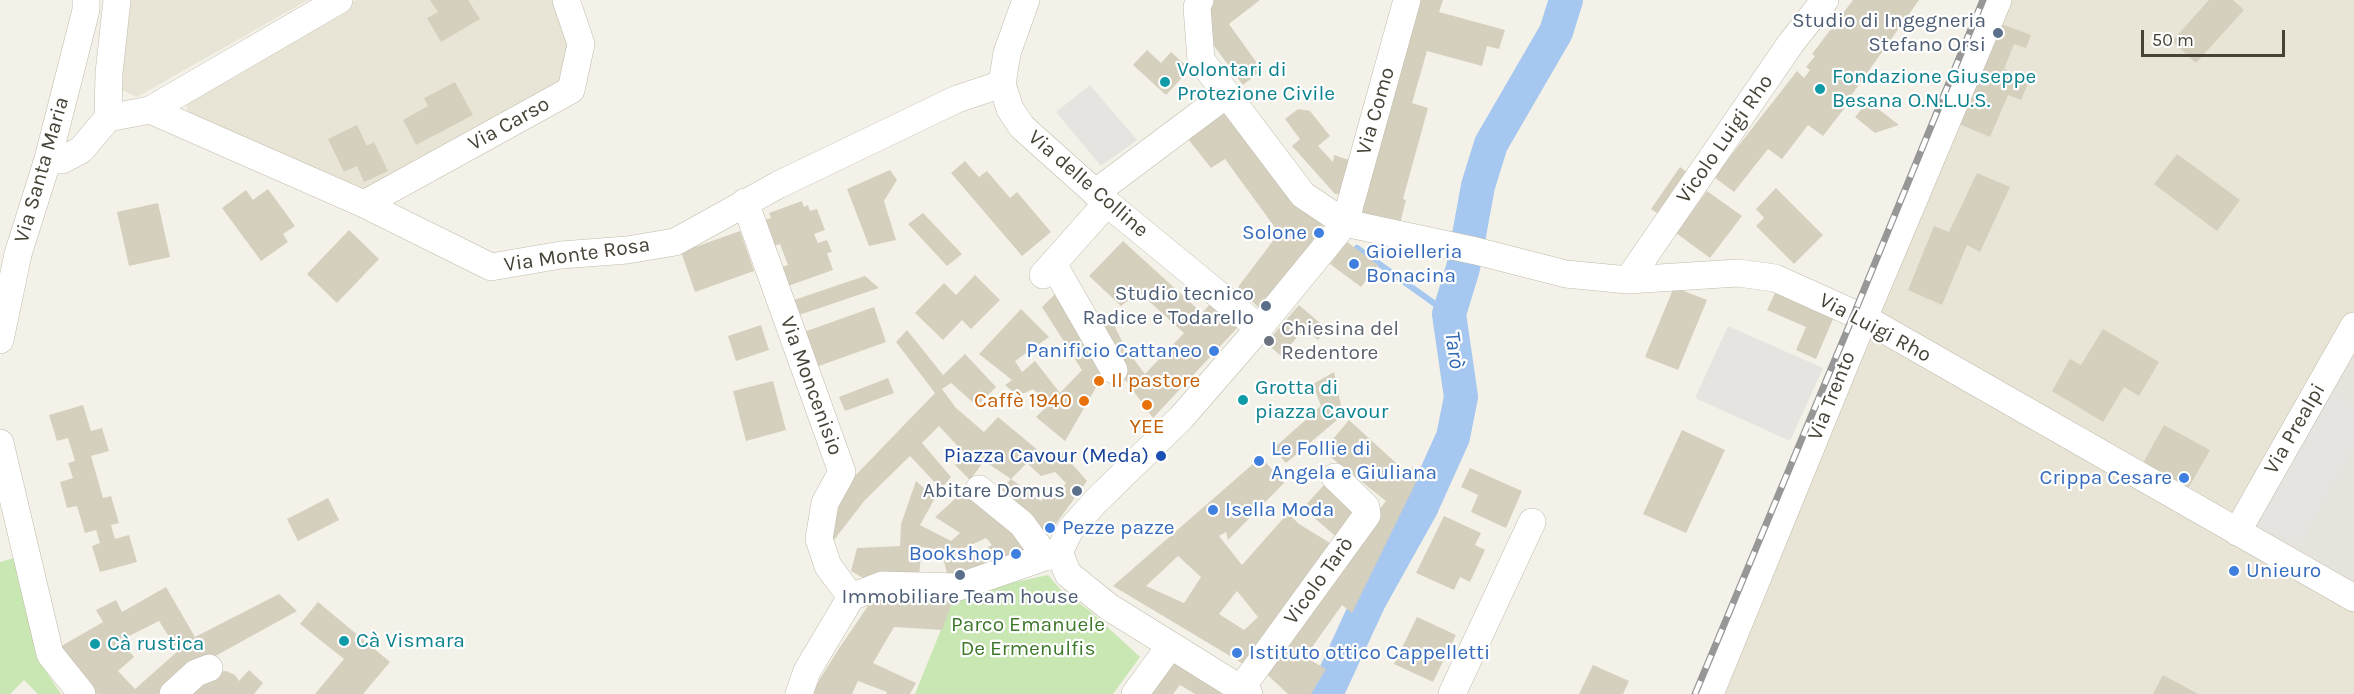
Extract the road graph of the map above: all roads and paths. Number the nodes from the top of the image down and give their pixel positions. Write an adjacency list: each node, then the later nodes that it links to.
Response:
1 (86, 0): 14 (street, Via Santa Maria)
2 (117, 0): 13 (street)
3 (339, 0): 12 (street)
4 (566, 0): 17 (street, Via Carso)
5 (1026, 0): 10 (street, Via delle Colline)
6 (1200, 0): 11 (street)
7 (1407, 0): 18 (street, Via Como)
8 (1825, 0): 19 (street, Vicolo Luigi Rho)
9 (1998, 0): 22 (street, Via Trento)
10 (1002, 84): 15 (street, Via delle Colline); 16 (street, Via Monte Rosa)
11 (1227, 94): 15 (street); 18 (street)
12 (150, 110): 13 (street); 17 (street, Via Monte Rosa)
13 (108, 118): 14 (street)
14 (48, 159): 25 (street, Via Santa Maria)
15 (1101, 198): 24 (street, Via delle Colline); 26 (street)
16 (745, 202): 17 (street, Via Monte Rosa); 33 (street, Via Moncenisio)
17 (364, 204)
18 (1345, 223): 21 (street, Via Luigi Rho); 24 (street)
19 (1651, 248): 20 (street); 21 (street, Vicolo Luigi Rho)
20 (1698, 274): 21 (street, Via Luigi Rho); 22 (street, Via Luigi Rho)
21 (1628, 280)
22 (1864, 318): 31 (street, Via Luigi Rho); 43 (street, Via Trento)
23 (2354, 326): 31 (street, Via Prealpi)
24 (1259, 328): 32 (street)
25 (0, 340)
26 (1114, 370)
27 (0, 443): 38 (street)
28 (1335, 477): 37 (street, Vicolo Tarò)
29 (979, 489): 32 (street)
30 (1533, 522): 42 (street)
31 (2237, 532): 34 (street, Via Luigi Rho)
32 (1053, 555): 33 (street); 35 (street)
33 (852, 597): 40 (street)
34 (2354, 598)
35 (1170, 646): 37 (street); 41 (street)
36 (209, 668): 39 (street)
37 (1242, 692)
38 (82, 694)
39 (172, 694)
40 (799, 694)
41 (1135, 694)
42 (1452, 694)
43 (1710, 694)

